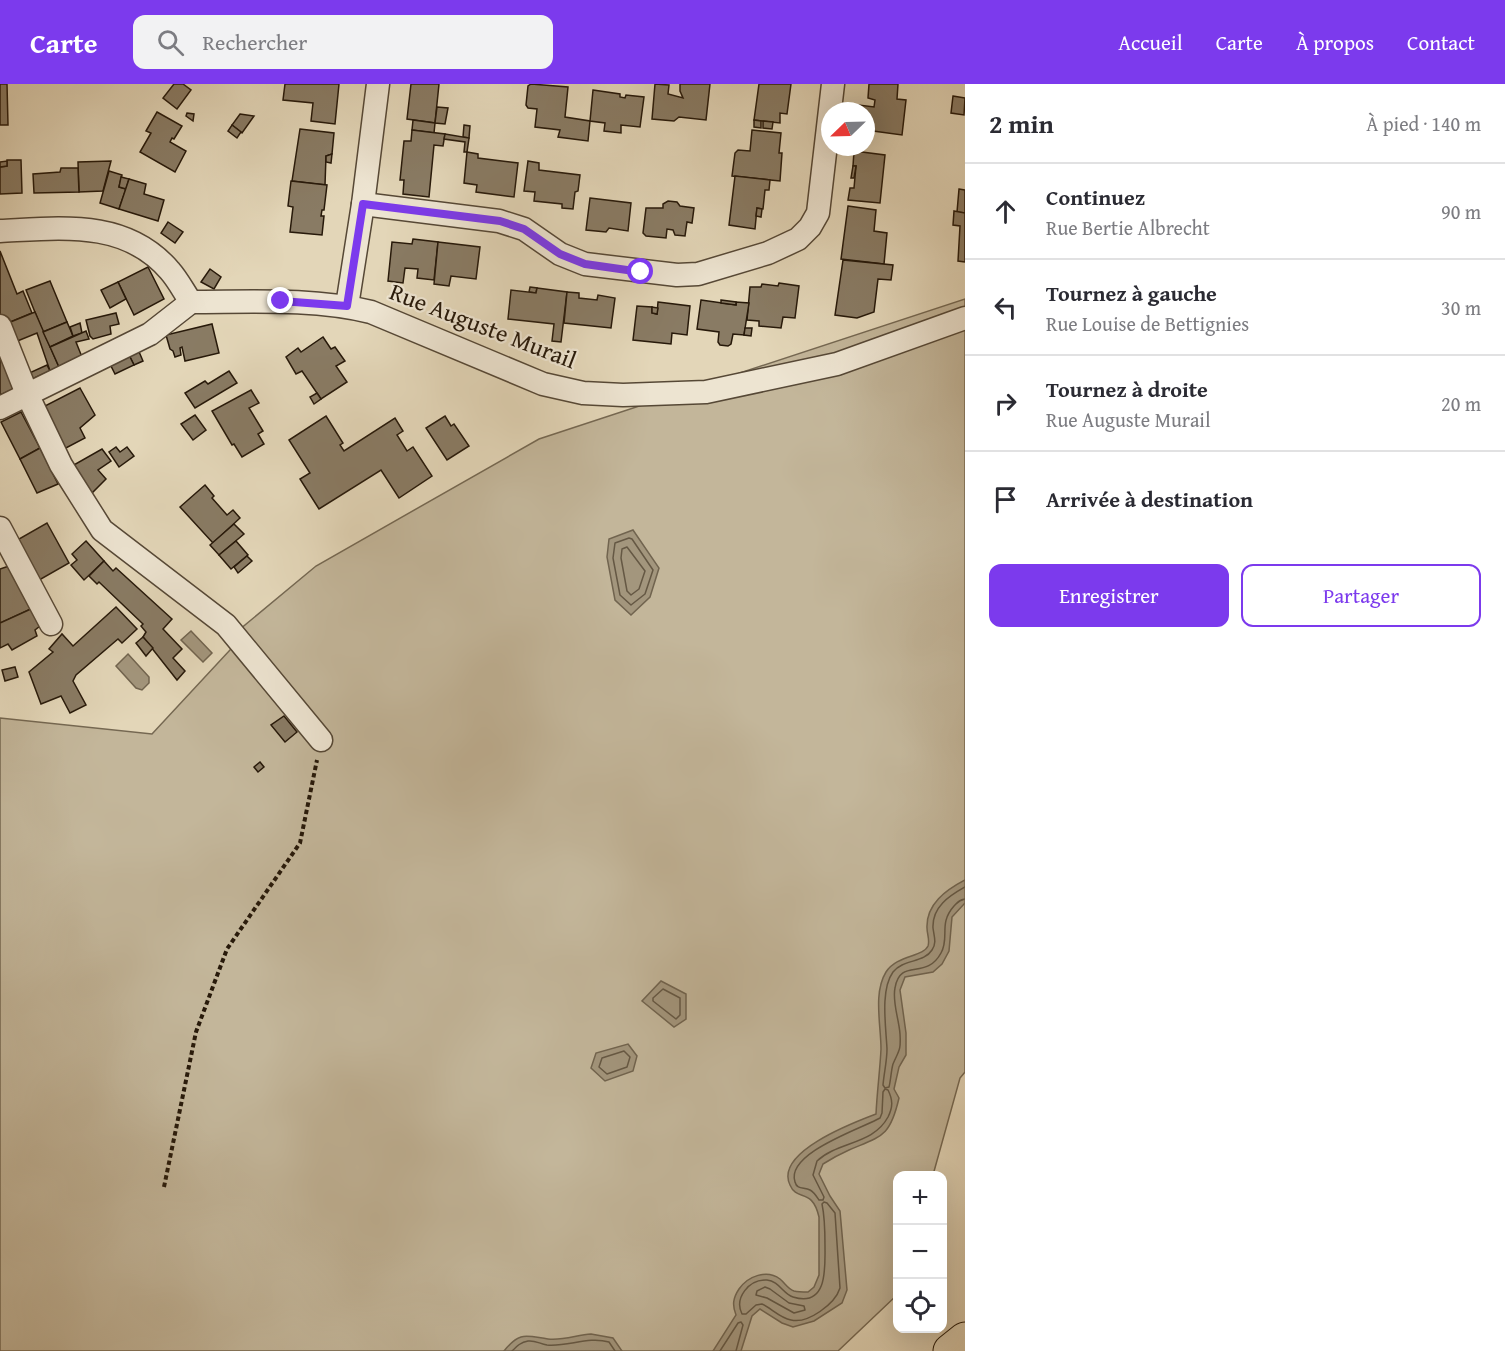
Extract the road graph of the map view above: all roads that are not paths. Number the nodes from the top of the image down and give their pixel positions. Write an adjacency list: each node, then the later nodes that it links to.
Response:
1 (378, 84): 3 (street)
2 (833, 84): 3 (street)
3 (363, 204): 6 (street)
4 (0, 231): 5 (street)
5 (191, 302): 6 (street, Rue Auguste Murail); 9 (street)
6 (347, 306): 7 (street, Rue Auguste Murail)
7 (965, 318)
8 (0, 326): 9 (street)
9 (27, 394): 10 (street); 13 (street)
10 (0, 408)
11 (0, 528): 12 (street)
12 (51, 624)
13 (321, 740)
14 (965, 1339): 15 (main road)
15 (950, 1351)

